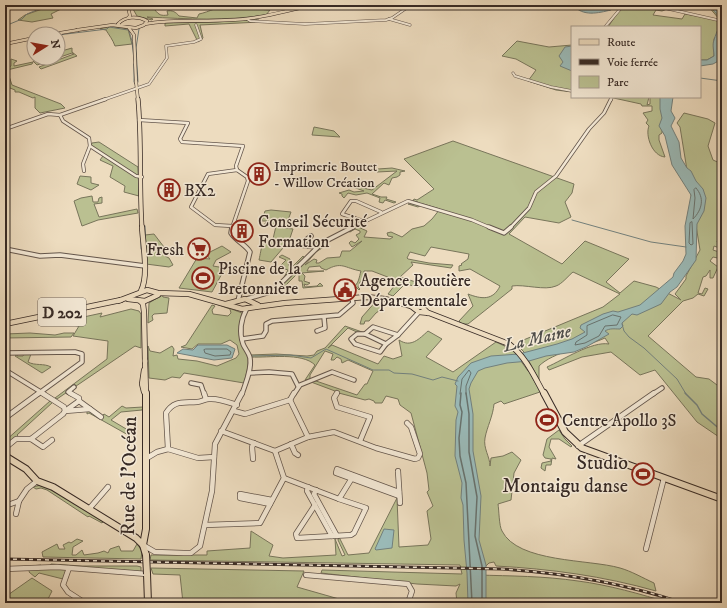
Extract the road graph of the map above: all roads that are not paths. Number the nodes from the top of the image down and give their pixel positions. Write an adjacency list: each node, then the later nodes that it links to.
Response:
1 (12, 5): 2 (street); 10 (street)
2 (16, 5)
3 (131, 5): 11 (main road); 12 (main road)
4 (313, 5): 13 (main road)
5 (411, 5): 14 (street)
6 (648, 5): 20 (street)
7 (651, 5): 15 (street)
8 (697, 5): 9 (main road)
9 (722, 6)
10 (5, 8)
11 (137, 17): 12 (main road); 16 (main road)
12 (128, 18): 17 (main road)
13 (247, 19): 14 (street); 16 (main road)
14 (389, 19): 19 (street)
15 (721, 21)
16 (146, 22): 21 (main road)
17 (118, 24): 22 (main road); 23 (main road)
18 (196, 25): 28 (street)
19 (410, 25)
20 (606, 26)
21 (136, 27): 22 (main road); 25 (main road)
22 (129, 28): 25 (main road)
23 (66, 32)
24 (26, 40): 26 (main road)
25 (134, 43): 28 (main road)
26 (5, 44)
27 (513, 73): 29 (street)
28 (136, 89): 31 (street); 32 (main road)
29 (571, 91)
30 (612, 98): 38 (street)
31 (60, 116): 33 (street); 34 (street)
32 (139, 122): 35 (street); 37 (main road)
33 (5, 129)
34 (90, 146): 36 (street); 37 (street)
35 (237, 170): 40 (street); 40 (street)
36 (84, 172)
37 (141, 177): 44 (main road)
38 (382, 212): 39 (street); 39 (street)
39 (363, 222): 42 (street)
40 (232, 226): 49 (street)
41 (311, 236): 42 (street)
42 (316, 247): 55 (street)
43 (5, 249): 44 (street)
44 (144, 266): 45 (main road)
45 (144, 280): 46 (main road); 47 (main road)
46 (147, 290): 47 (main road); 48 (main road)
47 (141, 291): 50 (main road)
48 (153, 294): 51 (main road); 54 (main road)
49 (239, 294): 53 (street); 55 (street)
50 (137, 298): 51 (main road); 57 (main road, Rue de l'Océan); 59 (main road, D 202)
51 (148, 300): 57 (main road, Rue de l'Océan)
52 (352, 300): 55 (main road); 56 (main road); 58 (street)
53 (238, 301): 54 (main road); 55 (main road)
54 (225, 304): 55 (main road)
55 (246, 304): 63 (street)
56 (420, 310): 62 (street); 94 (main road)
57 (144, 312): 102 (main road, Rue de l'Océan)
58 (324, 317): 60 (street); 63 (street)
59 (5, 324)
60 (317, 331)
61 (365, 334): 62 (street); 64 (street); 64 (street)
62 (398, 335): 64 (street)
63 (242, 339): 68 (street)
64 (386, 344)
65 (5, 353): 75 (street)
66 (5, 370): 67 (street)
67 (10, 373): 69 (street); 75 (street)
68 (249, 373): 72 (street); 80 (street)
69 (5, 376)
70 (354, 380): 72 (street)
71 (192, 383): 77 (street)
72 (298, 386): 78 (street)
73 (74, 388): 79 (street)
74 (662, 388): 94 (street)
75 (40, 392): 82 (street); 85 (street)
76 (337, 393): 91 (street)
77 (206, 399): 80 (street); 96 (street)
78 (290, 400): 83 (street); 88 (street)
79 (79, 401): 81 (street); 82 (street)
80 (237, 405): 83 (street)
81 (91, 409): 82 (street); 84 (street)
82 (65, 411): 89 (street)
83 (234, 412): 87 (street)
84 (101, 416)
85 (5, 418)
86 (407, 423): 91 (street)
87 (221, 431): 92 (street); 100 (street)
88 (308, 436): 91 (street); 93 (street)
89 (31, 439): 90 (street); 95 (street)
90 (52, 440)
91 (360, 441)
92 (254, 443): 97 (street); 101 (street)
93 (292, 444): 97 (street); 98 (street)
94 (578, 446): 105 (main road)
95 (5, 448)
96 (168, 449): 100 (street); 102 (street)
97 (275, 451): 104 (street)
98 (298, 455)
99 (5, 456): 106 (main road)
100 (214, 457): 120 (street)
101 (253, 459)
102 (145, 460): 122 (main road, Rue de l'Océan)
103 (398, 471): 110 (street)
104 (284, 478): 108 (street); 114 (street)
105 (664, 478): 112 (main road); 123 (street)
106 (37, 481): 113 (street); 118 (main road)
107 (108, 487): 118 (street)
108 (308, 487): 109 (street); 116 (street)
109 (316, 490): 111 (street); 121 (street)
110 (399, 494): 111 (street); 115 (street)
111 (339, 499): 121 (street)
112 (722, 499)
113 (19, 501): 117 (street); 119 (street)
114 (271, 502): 114 (street); 120 (street)
115 (400, 503)
116 (315, 505): 121 (street); 121 (street)
117 (5, 506)
118 (89, 509): 122 (main road)
119 (16, 514)
120 (205, 525): 122 (street)
121 (334, 536)
122 (144, 545): 126 (main road, Rue de l'Océan, bridge)
123 (646, 549)
124 (69, 568): 125 (street); 126 (street); 128 (street)
125 (5, 569)
126 (147, 574): 129 (main road, Rue de l'Océan)
127 (306, 574): 130 (street)
128 (86, 603)
129 (148, 603)
130 (408, 603)

